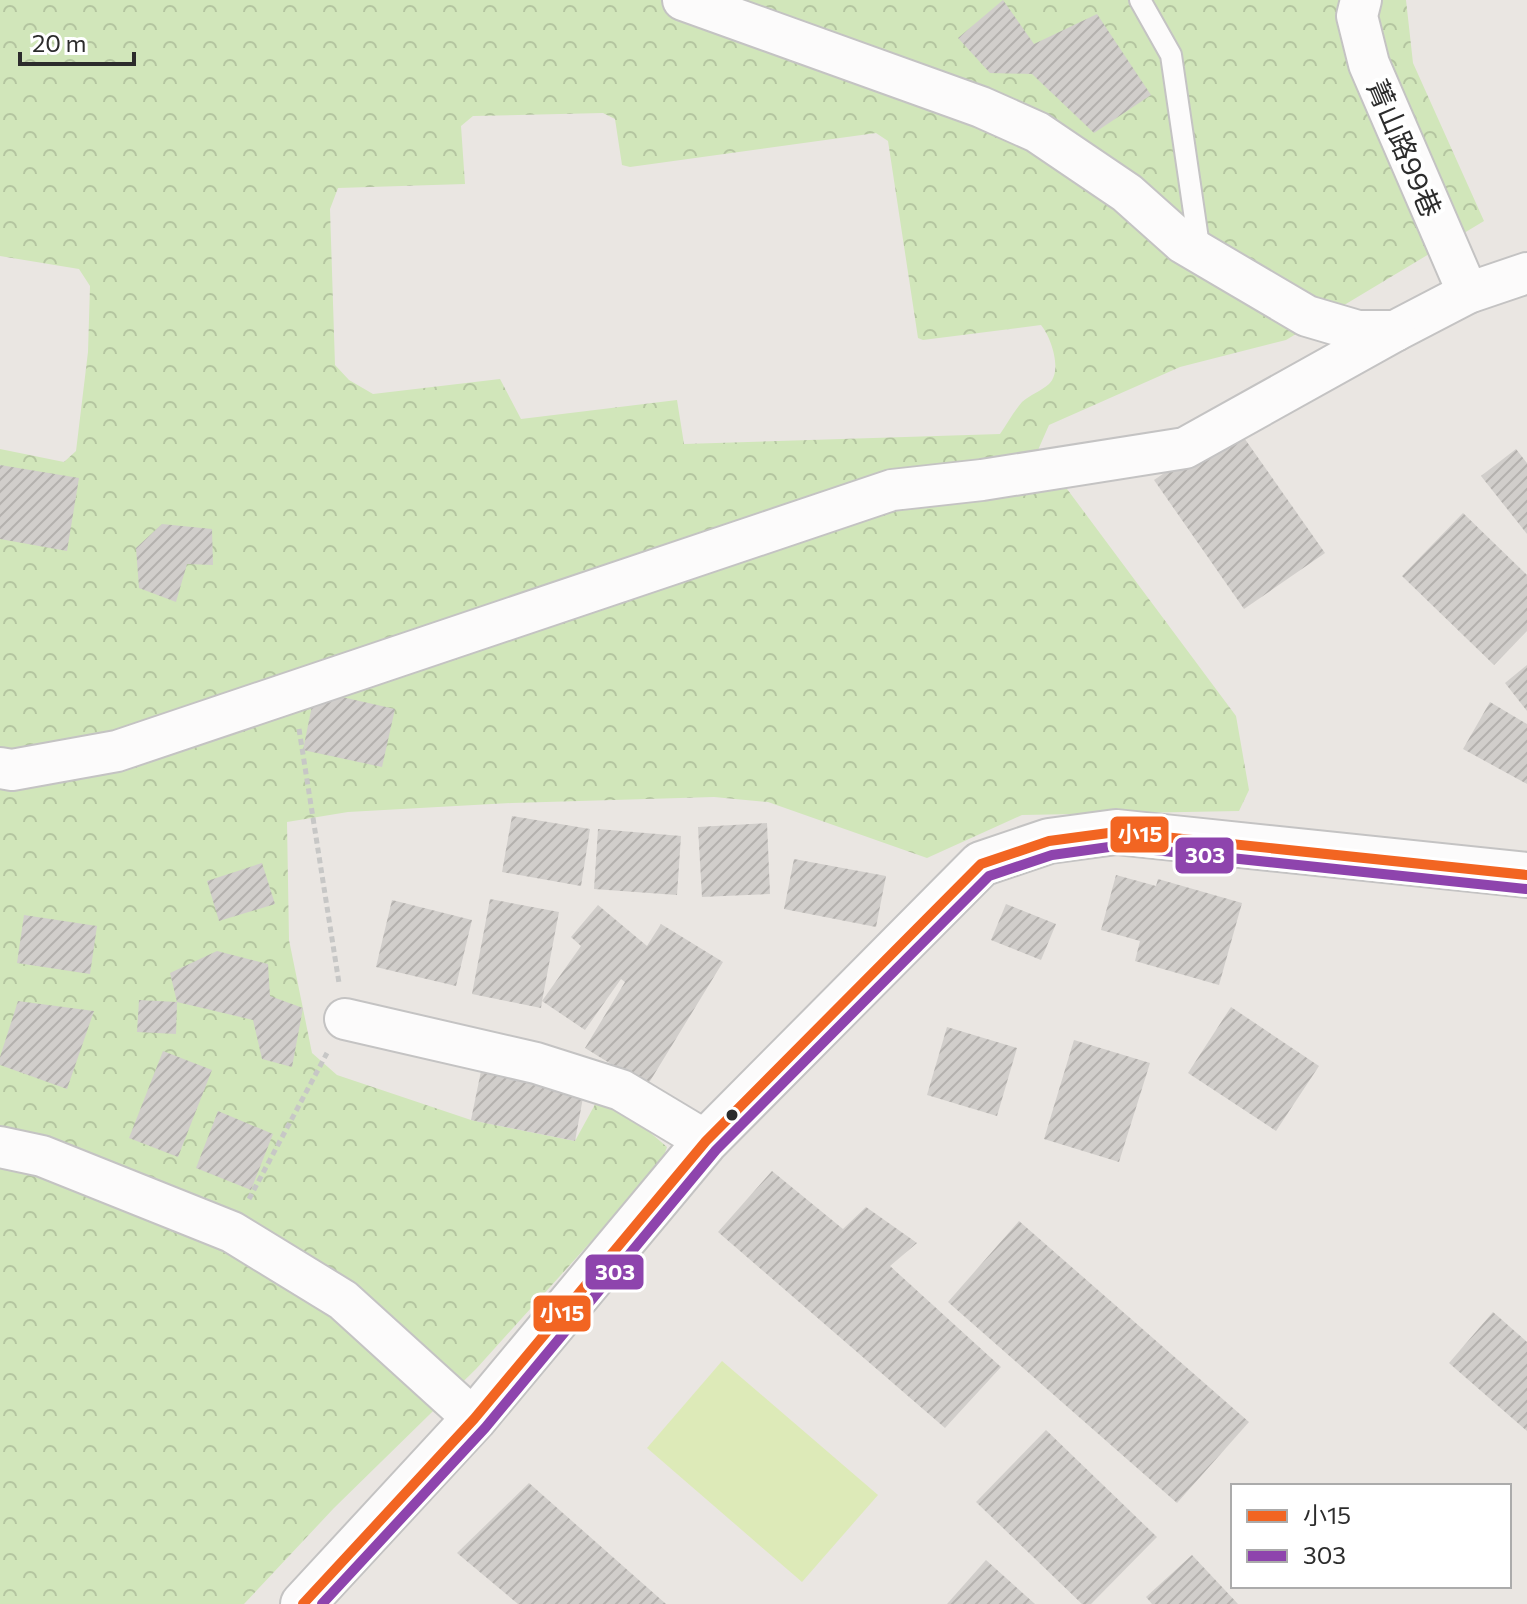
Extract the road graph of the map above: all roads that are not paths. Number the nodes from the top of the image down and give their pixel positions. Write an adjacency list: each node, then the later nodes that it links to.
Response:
1 (683, 0): 4 (street)
2 (1140, 0): 4 (lane)
3 (1361, 0): 6 (street, 菁山路99巷)
4 (1200, 253): 7 (street)
5 (1527, 273): 6 (street)
6 (1468, 293): 7 (street)
7 (1395, 331): 8 (street)
8 (0, 768)
9 (1527, 875): 11 (street)
10 (345, 1019): 11 (street)
11 (706, 1141): 13 (street)
12 (0, 1147): 13 (street)
13 (474, 1419): 14 (street)
14 (303, 1604)

